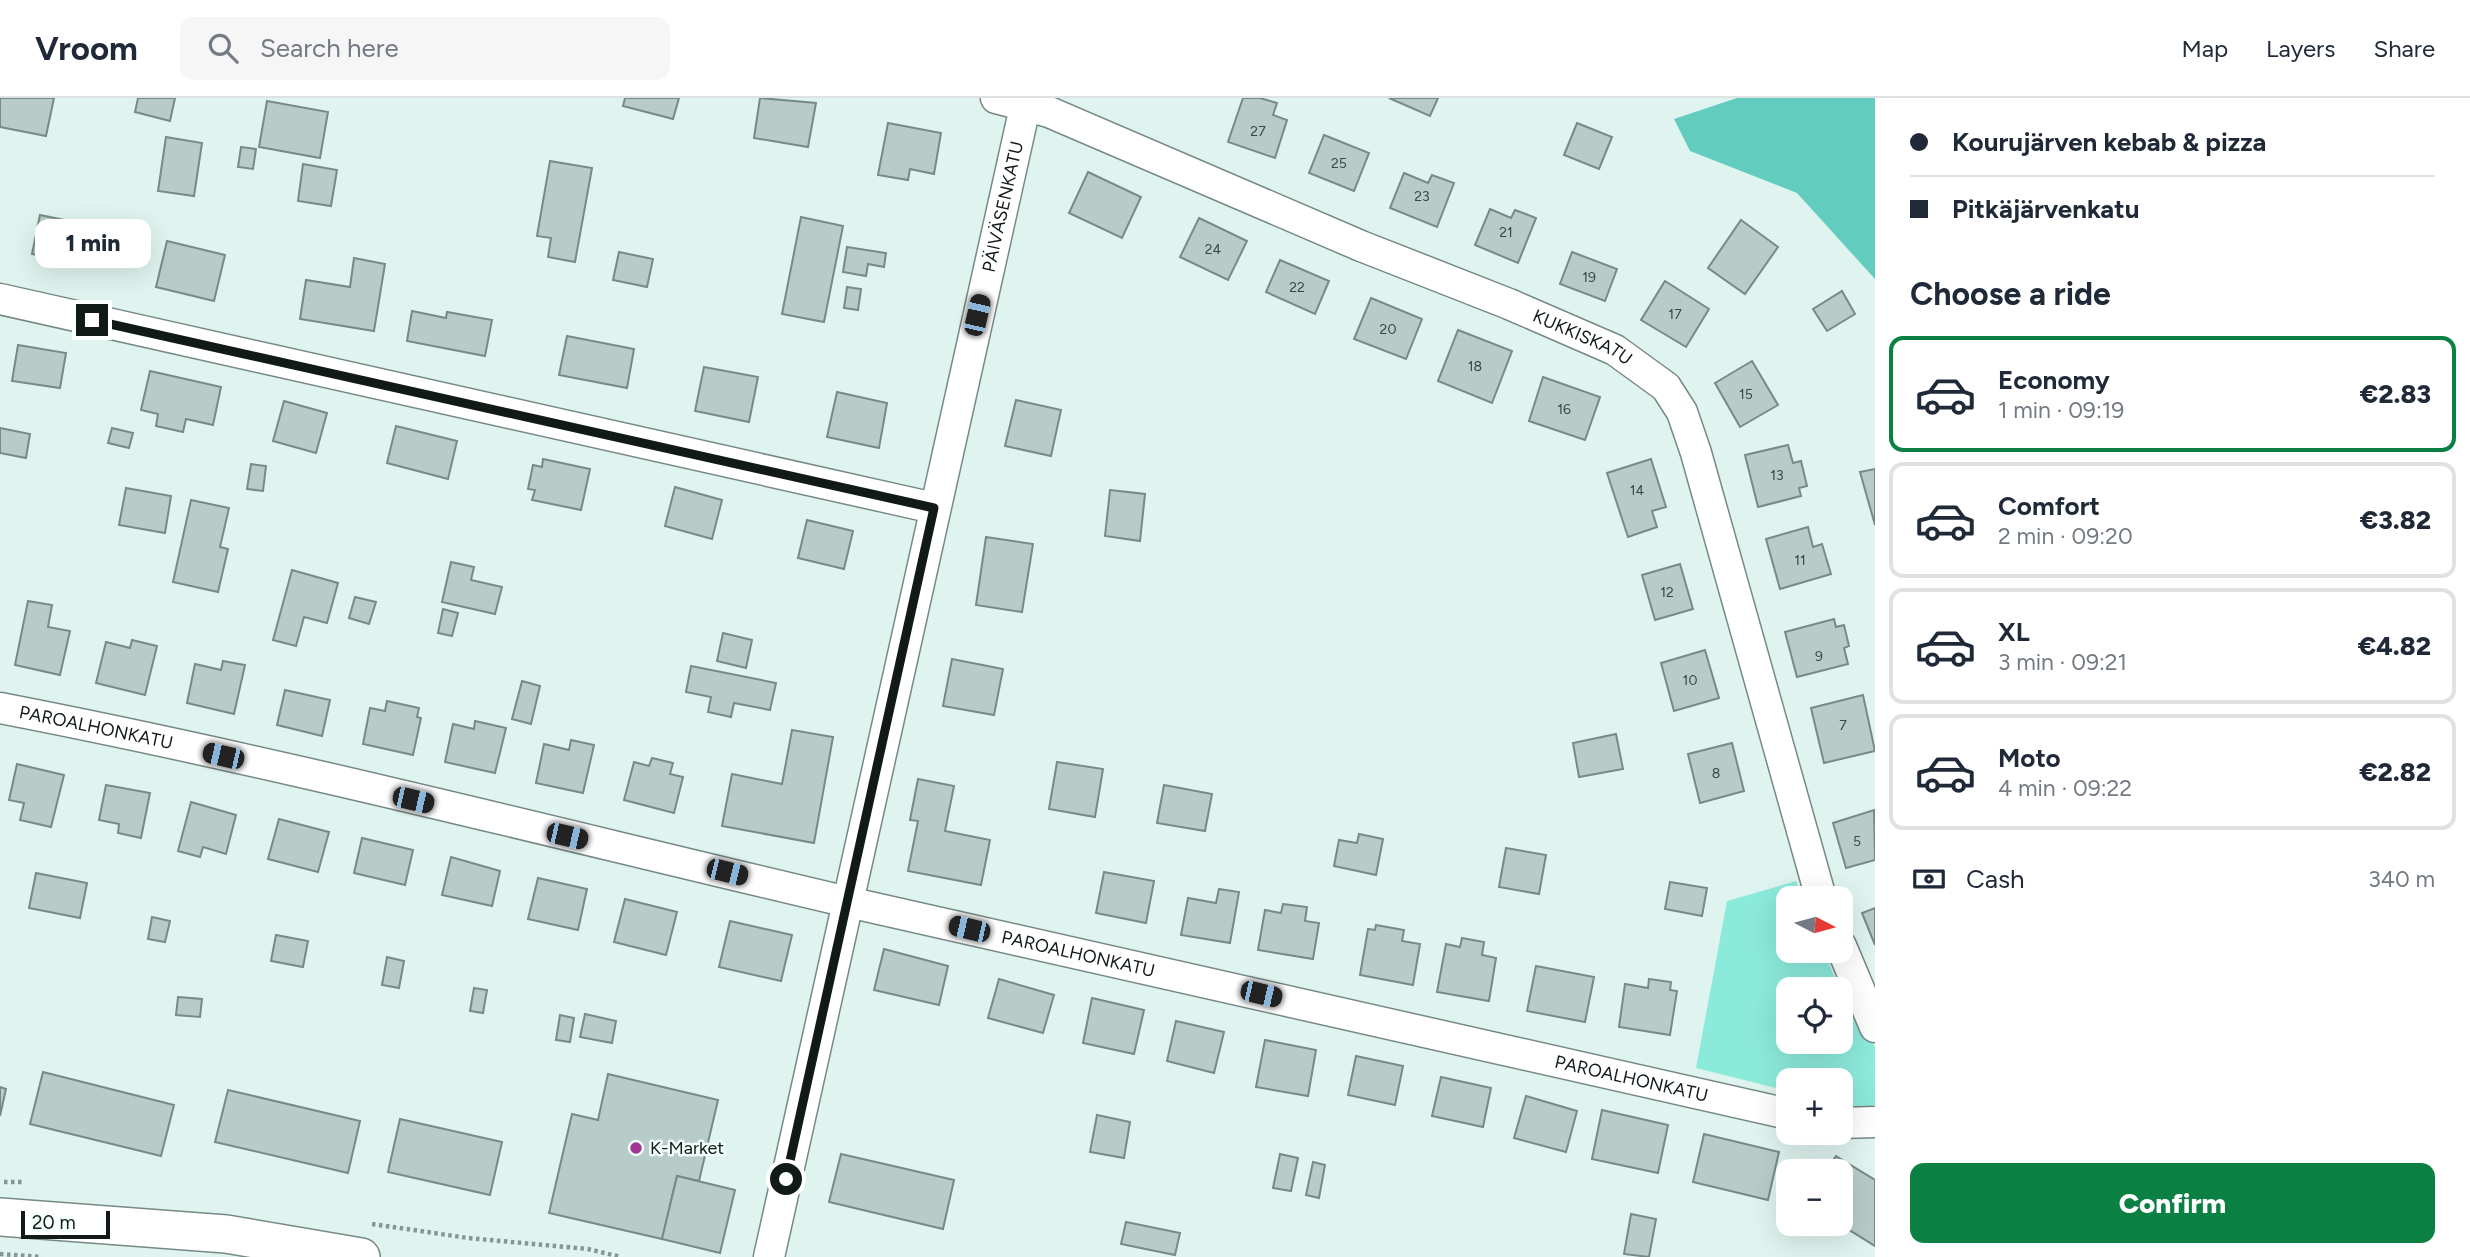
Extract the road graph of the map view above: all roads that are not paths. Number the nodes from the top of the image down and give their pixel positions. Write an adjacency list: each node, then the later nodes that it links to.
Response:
1 (996, 98): 2 (street, KUKKISKATU)
2 (1026, 102): 4 (street, PÄIVÄSENKATU); 6 (street, KUKKISKATU)
3 (0, 299): 4 (street)
4 (934, 508): 7 (street, PÄIVÄSENKATU)
5 (0, 708): 7 (street, PAROALHONKATU)
6 (1818, 886)
7 (848, 902): 10 (street, PAROALHONKATU); 15 (street, PÄIVÄSENKATU)
8 (1848, 963): 9 (street)
9 (1875, 1027)
10 (1776, 1111)
11 (1875, 1122): 12 (street)
12 (1853, 1123)
13 (0, 1217): 14 (main road)
14 (361, 1257)
15 (769, 1257)

